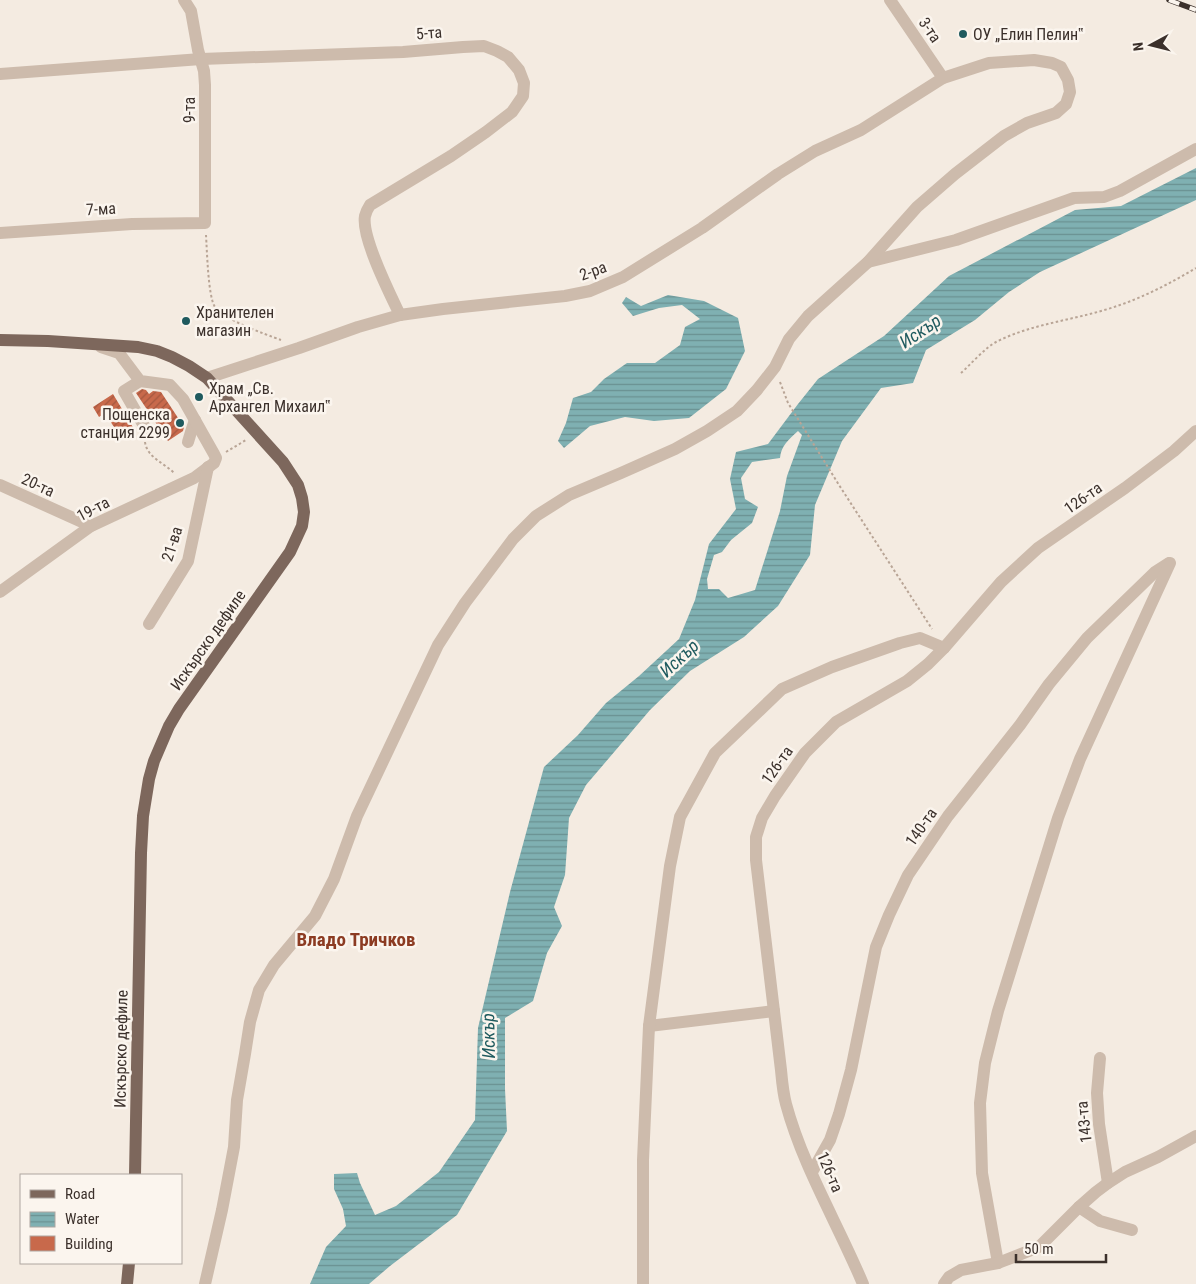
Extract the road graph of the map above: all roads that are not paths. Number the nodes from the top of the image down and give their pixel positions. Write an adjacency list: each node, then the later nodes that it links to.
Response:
1 (184, 0): 3 (street, 9-та)
2 (890, 0): 5 (street, 3-та)
3 (201, 59): 4 (street, 5-та); 7 (street, 9-та); 10 (street, 5-та)
4 (0, 74)
5 (943, 78): 9 (street, 2-ра); 10 (street, 2-ра)
6 (1196, 149): 9 (street)
7 (205, 223): 8 (street, 7-ма)
8 (0, 233)
9 (868, 262): 37 (street)
10 (400, 315): 13 (street, 2-ра)
11 (0, 340): 12 (main road, Искърско дефиле)
12 (91, 343): 13 (main road, Искърско дефиле); 14 (street)
13 (207, 378): 30 (main road, Искърско дефиле)
14 (140, 381): 15 (street); 16 (street)
15 (195, 420): 18 (street); 19 (street)
16 (147, 431)
17 (1196, 431): 24 (street, 126-та)
18 (188, 442)
19 (212, 462): 21 (street, 19-та); 23 (street, 21-ва)
20 (0, 485): 21 (street, 20-та)
21 (91, 526): 22 (street, 19-та)
22 (0, 592)
23 (149, 624)
24 (944, 648): 25 (street, 126-та); 26 (street)
25 (774, 1011): 26 (street); 29 (street, 126-та)
26 (649, 1026): 38 (street)
27 (1100, 1058): 31 (street, 143-та)
28 (1196, 1136): 31 (street)
29 (812, 1172): 34 (street, 140-та); 39 (street, 126-та)
30 (135, 1174)
31 (1108, 1183): 32 (street)
32 (1079, 1208): 33 (street); 34 (street)
33 (1132, 1230)
34 (998, 1263): 40 (street)
35 (129, 1264): 36 (main road)
36 (127, 1284)
37 (205, 1284)
38 (643, 1284)
39 (863, 1284)
40 (944, 1284)

